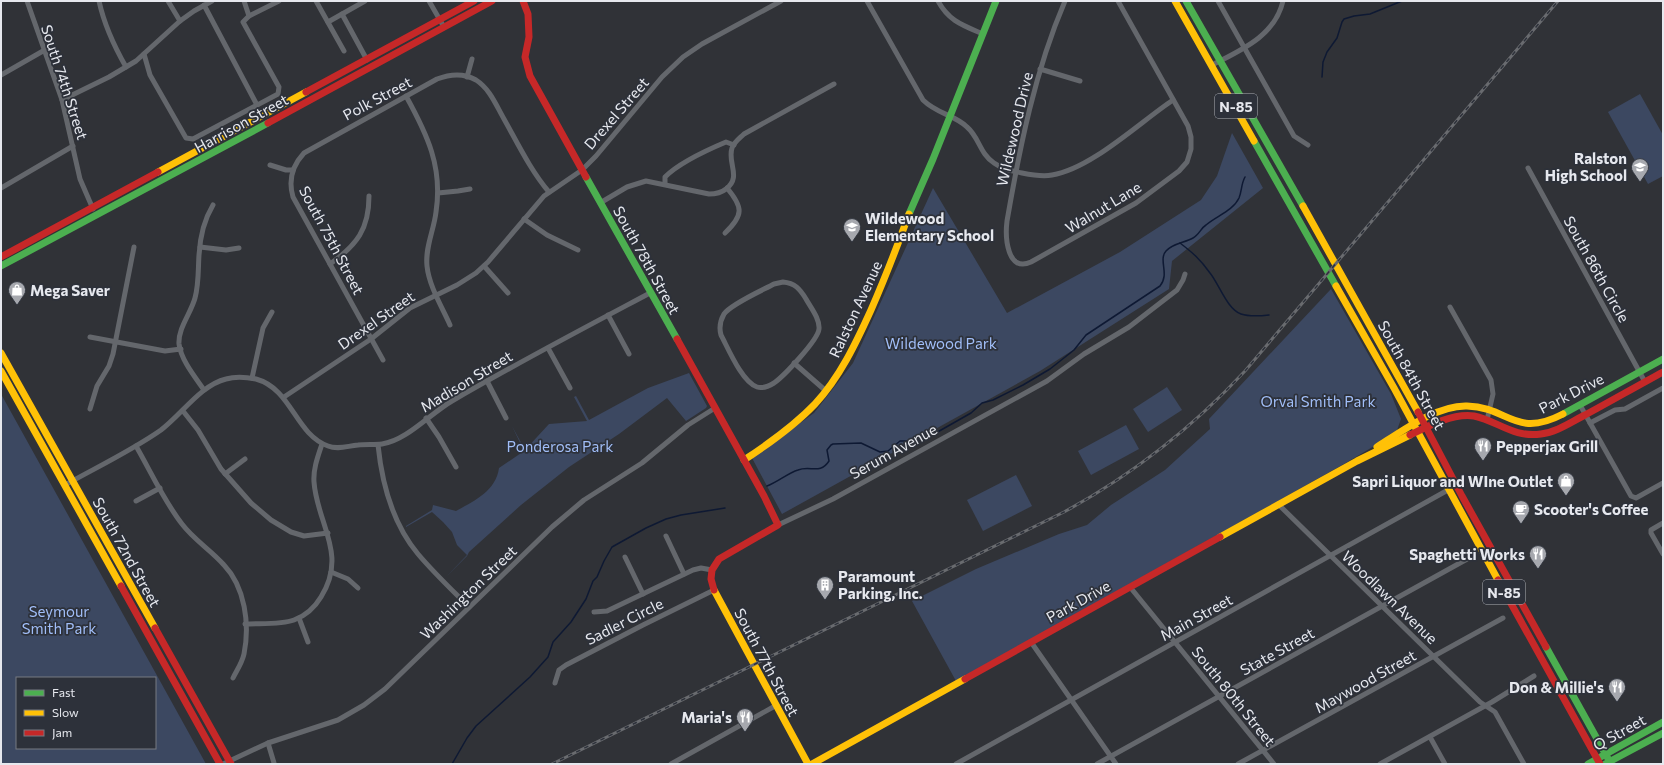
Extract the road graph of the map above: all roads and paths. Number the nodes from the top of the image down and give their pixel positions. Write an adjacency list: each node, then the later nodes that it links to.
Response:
1 (27, 1): 32 (street, South 74th Street)
2 (99, 1): 39 (street)
3 (168, 1): 27 (street)
4 (212, 1): 23 (street)
5 (244, 1): 25 (street)
6 (279, 1): 25 (street)
7 (316, 1): 28 (street)
8 (365, 1): 24 (street)
9 (429, 1): 26 (street)
10 (474, 1): 26 (main road, Harrison Street)
11 (492, 1): 29 (main road, Harrison Street)
12 (523, 1): 56 (main road, South 78th Street)
13 (781, 1): 56 (street, Drexel Street)
14 (867, 1): 49 (street)
15 (938, 1): 30 (street)
16 (996, 1): 30 (main road, Ralston Avenue)
17 (1065, 1): 40 (street, Wildewood Drive)
18 (1118, 1): 47 (street)
19 (1175, 1): 38 (main road, South 84th Street / N-85)
20 (1186, 1): 37 (main road, South 84th Street / N-85)
21 (1218, 1): 31 (street)
22 (1283, 1): 31 (street)
23 (204, 5): 27 (street); 48 (street)
24 (342, 14): 28 (street); 36 (street)
25 (249, 16): 48 (street)
26 (440, 20): 29 (street); 36 (main road, Harrison Street)
27 (180, 21): 34 (street)
28 (328, 22): 33 (street)
29 (444, 27): 68 (main road, Harrison Street)
30 (983, 34): 49 (main road, Ralston Avenue)
31 (1243, 47): 37 (street); 52 (street)
32 (43, 51): 41 (street); 46 (street, South 74th Street)
33 (344, 52)
34 (144, 54): 39 (street); 48 (street)
35 (472, 59): 42 (street)
36 (367, 60): 67 (main road, Harrison Street)
37 (1220, 61): 38 (street); 117 (main road, South 84th Street / N-85)
38 (1212, 65): 120 (main road, South 84th Street / N-85)
39 (126, 67): 46 (street)
40 (1040, 69): 43 (street); 57 (street, Wildewood Drive)
41 (1, 75)
42 (467, 77): 45 (street, Polk Street); 62 (street)
43 (1080, 81)
44 (834, 84): 50 (street)
45 (406, 96): 55 (street, Polk Street); 63 (street)
46 (62, 100): 51 (street, South 74th Street)
47 (1173, 100): 57 (street); 76 (street, Walnut Lane)
48 (257, 105)
49 (949, 117): 57 (street); 107 (main road, Ralston Avenue)
50 (734, 145): 58 (street); 60 (street)
51 (73, 146): 59 (street); 67 (street, South 74th Street)
52 (1308, 146)
53 (270, 165): 55 (street, South 75th Street)
54 (1528, 168): 99 (street, South 86th Circle)
55 (293, 170): 77 (street, South 75th Street)
56 (582, 170): 62 (street, Drexel Street); 65 (main road, South 78th Street)
57 (1017, 172): 76 (street, Wildewood Drive)
58 (665, 184): 60 (street); 65 (street)
59 (1, 188)
60 (727, 188): 70 (street)
61 (470, 189): 63 (street)
62 (549, 192): 69 (street, Drexel Street)
63 (438, 193): 83 (street)
64 (369, 196): 77 (street)
65 (600, 203): 81 (main road, South 78th Street)
66 (213, 205): 72 (street)
67 (92, 208): 68 (street, South 74th Street); 75 (main road, Harrison Street)
68 (95, 216): 78 (main road, Harrison Street)
69 (524, 219): 74 (street); 79 (street, Drexel Street)
70 (726, 233)
71 (134, 247): 90 (street)
72 (200, 247): 73 (street); 92 (street)
73 (239, 248)
74 (578, 250)
75 (1, 257)
76 (1017, 263)
77 (330, 264): 89 (street, South 75th Street)
78 (1, 266)
79 (484, 266): 82 (street); 83 (street, Drexel Street)
80 (1185, 274): 139 (street, Serum Avenue)
81 (650, 292): 86 (street, Madison Street); 110 (main road, South 78th Street)
82 (508, 293)
83 (437, 295): 87 (street); 89 (street, Drexel Street)
84 (1450, 307): 112 (street)
85 (272, 312): 101 (street)
86 (608, 315): 91 (street, Madison Street); 94 (street)
87 (450, 326)
88 (90, 337): 90 (street)
89 (371, 339): 96 (street, South 75th Street); 108 (street, Drexel Street)
90 (116, 342): 92 (street); 111 (street)
91 (548, 348): 102 (street, Madison Street); 104 (street)
92 (181, 349): 106 (street)
93 (1, 353): 131 (main road, South 72nd Street)
94 (630, 354)
95 (1663, 359): 99 (main road, Park Drive)
96 (383, 360)
97 (794, 363): 97 (street); 107 (street)
98 (1, 371): 133 (main road, South 72nd Street)
99 (1640, 372): 103 (street, South 86th Circle); 109 (main road, Park Drive)
100 (1663, 372): 103 (main road, Park Drive)
101 (252, 378): 106 (street); 108 (street)
102 (487, 382): 115 (street, Madison Street); 116 (street)
103 (1645, 382): 114 (main road, Park Drive)
104 (570, 388)
105 (1663, 388): 119 (street)
106 (204, 390): 113 (street)
107 (826, 391): 127 (main road, Ralston Avenue)
108 (284, 397): 123 (street)
109 (1580, 405): 112 (main road, Park Drive); 114 (street)
110 (715, 408): 127 (main road, South 78th Street); 154 (street, Washington Street)
111 (90, 409)
112 (1490, 410): 117 (main road, Park Drive); 118 (street)
113 (183, 411): 125 (street); 130 (street)
114 (1586, 415): 118 (main road, Park Drive); 119 (street)
115 (426, 418): 124 (street, Madison Street); 129 (street)
116 (506, 418)
117 (1423, 420): 120 (main road, Park Drive); 121 (main road, South 84th Street / N-85)
118 (1487, 420): 121 (main road, Park Drive)
119 (1590, 423): 132 (street)
120 (1413, 425): 122 (main road, South 84th Street / N-85); 128 (main road, Park Drive)
121 (1427, 428): 122 (main road, Park Drive); 175 (main road, South 84th Street / N-85)
122 (1417, 432): 128 (main road, Park Drive); 135 (main road, South 84th Street / N-85)
123 (322, 444): 124 (street, Madison Street); 140 (street)
124 (378, 445): 154 (street)
125 (136, 446): 131 (street); 134 (street)
126 (245, 459): 130 (street)
127 (744, 460): 139 (main road, South 78th Street)
128 (1357, 461): 137 (main road, Park Drive)
129 (456, 467)
130 (225, 474): 140 (street)
131 (72, 481): 133 (street); 178 (main road, South 72nd Street)
132 (1663, 483)
133 (65, 485): 178 (main road, South 72nd Street)
134 (160, 488): 136 (street); 158 (street)
135 (1448, 490): 143 (street, Main Street); 177 (main road, South 84th Street / N-85)
136 (136, 502)
137 (1278, 504): 143 (street, Woodlawn Avenue); 149 (main road, Park Drive)
138 (1663, 523): 142 (street)
139 (778, 525): 146 (main road, Serum Avenue)
140 (328, 533): 147 (street)
141 (666, 536): 148 (street)
142 (1663, 554)
143 (1330, 556): 153 (street, Woodlawn Avenue); 161 (street, Main Street)
144 (625, 557): 152 (street)
145 (1469, 558): 153 (street, State Street)
146 (712, 570): 148 (street); 151 (main road, South 77th Street)
147 (331, 572): 150 (street); 156 (street)
148 (684, 574): 152 (street)
149 (1130, 587): 160 (main road, Park Drive); 161 (street, South 80th Street)
150 (358, 588)
151 (714, 590): 165 (street, Sadler Circle); 168 (main road, South 77th Street)
152 (643, 594): 155 (street)
153 (1382, 606): 162 (street, Woodlawn Avenue); 166 (street, State Street)
154 (469, 607): 173 (street, Washington Street)
155 (594, 612)
156 (299, 618): 158 (street); 159 (street)
157 (1503, 618): 162 (street, Maywood Street)
158 (245, 624): 164 (street)
159 (308, 642)
160 (1031, 642): 167 (street); 183 (main road, Park Drive)
161 (1175, 643): 166 (street, South 80th Street); 167 (street, Main Street)
162 (1434, 656): 169 (street, Woodlawn Avenue); 174 (street, Maywood Street)
163 (1534, 676): 169 (street)
164 (233, 678)
165 (555, 683)
166 (1219, 697): 174 (street, South 80th Street); 176 (street, State Street)
167 (1071, 700): 176 (street); 184 (street, Main Street)
168 (775, 706): 181 (street); 182 (main road, South 77th Street)
169 (1486, 706): 172 (street); 191 (street, Woodlawn Avenue)
170 (1663, 722): 175 (main road, Q Street)
171 (1663, 733): 180 (main road, Q Street)
172 (1430, 737): 189 (street); 190 (street)
173 (268, 743): 178 (street, Washington Street); 179 (street)
174 (1263, 751): 187 (street, Maywood Street); 188 (street, South 80th Street)
175 (1606, 754): 177 (main road, Q Street); 180 (main road, South 84th Street / N-85)
176 (1111, 756): 185 (street, State Street); 186 (street)
177 (1599, 761): 192 (main road, Q Street)
178 (226, 763)
179 (274, 763)
180 (1609, 763)
181 (671, 764)
182 (808, 764)
183 (812, 764)
184 (956, 764)
185 (1097, 764)
186 (1116, 764)
187 (1238, 764)
188 (1274, 764)
189 (1380, 764)
190 (1445, 764)
191 (1524, 764)
192 (1588, 764)

